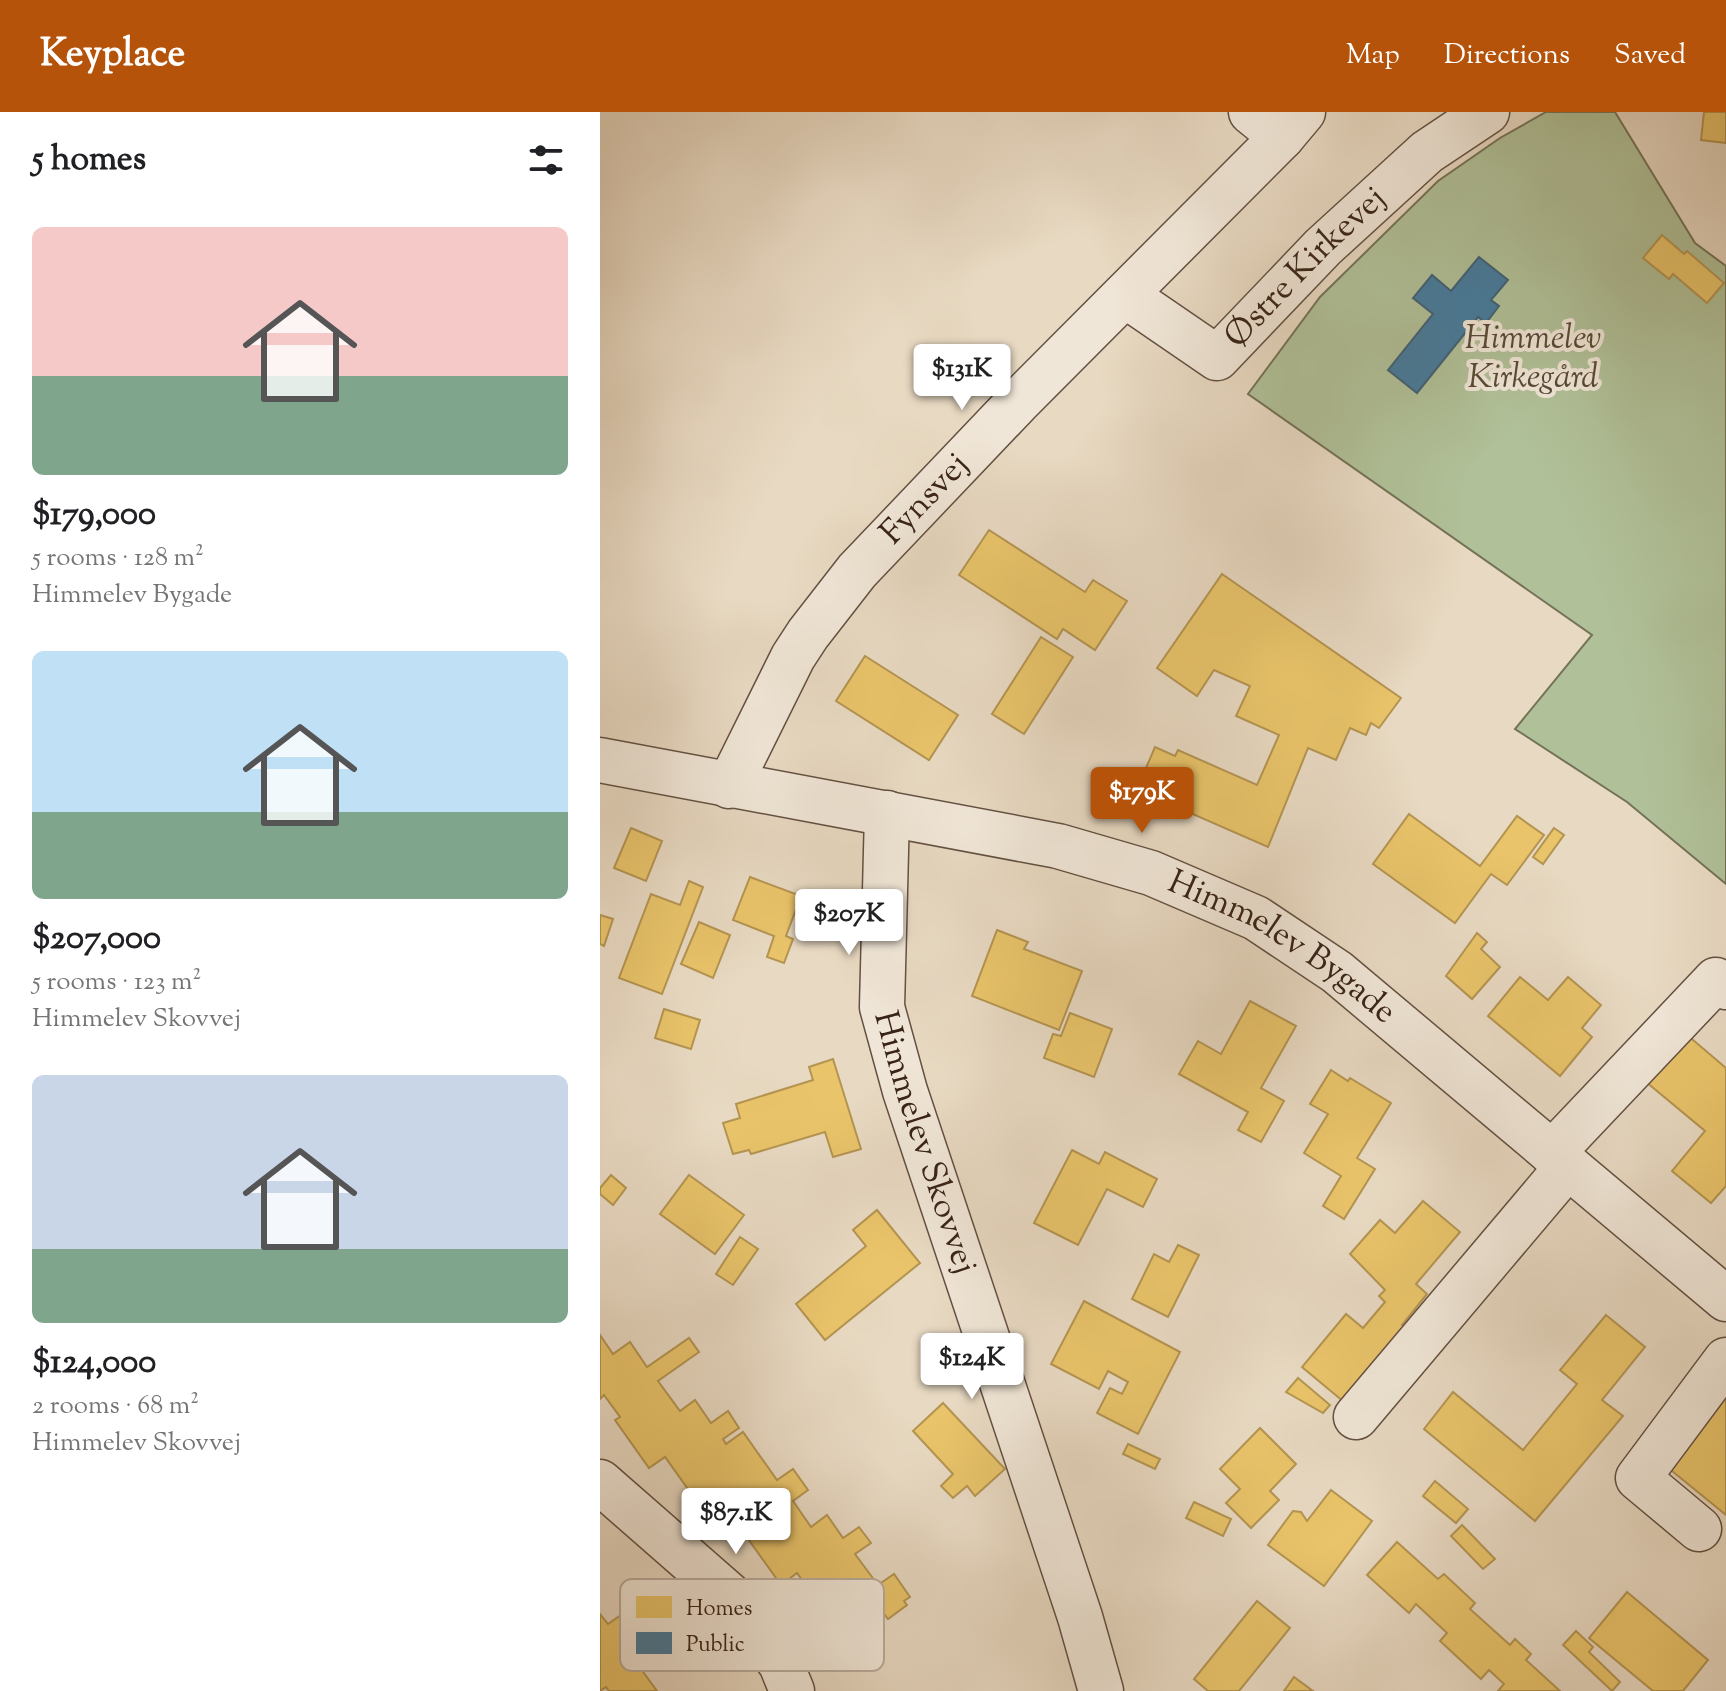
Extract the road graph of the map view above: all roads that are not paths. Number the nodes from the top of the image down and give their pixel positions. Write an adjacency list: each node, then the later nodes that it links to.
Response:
1 (1487, 112): 3 (street, Østre Kirkevej)
2 (1279, 120): 3 (street, Fynsvej)
3 (1125, 295): 5 (street, Fynsvej)
4 (600, 760): 5 (street, Himmelev Bygade)
5 (729, 786): 6 (street, Himmelev Bygade)
6 (887, 813): 8 (street, Himmelev Bygade); 17 (street, Himmelev Skovvej)
7 (1726, 987): 8 (street)
8 (1560, 1160): 9 (street, Himmelev Bygade); 11 (street)
9 (1726, 1299)
10 (1726, 1360): 13 (street)
11 (1356, 1417)
12 (600, 1482): 14 (street)
13 (1699, 1529)
14 (711, 1579)
15 (784, 1671): 16 (street)
16 (792, 1691)
17 (1101, 1691)

